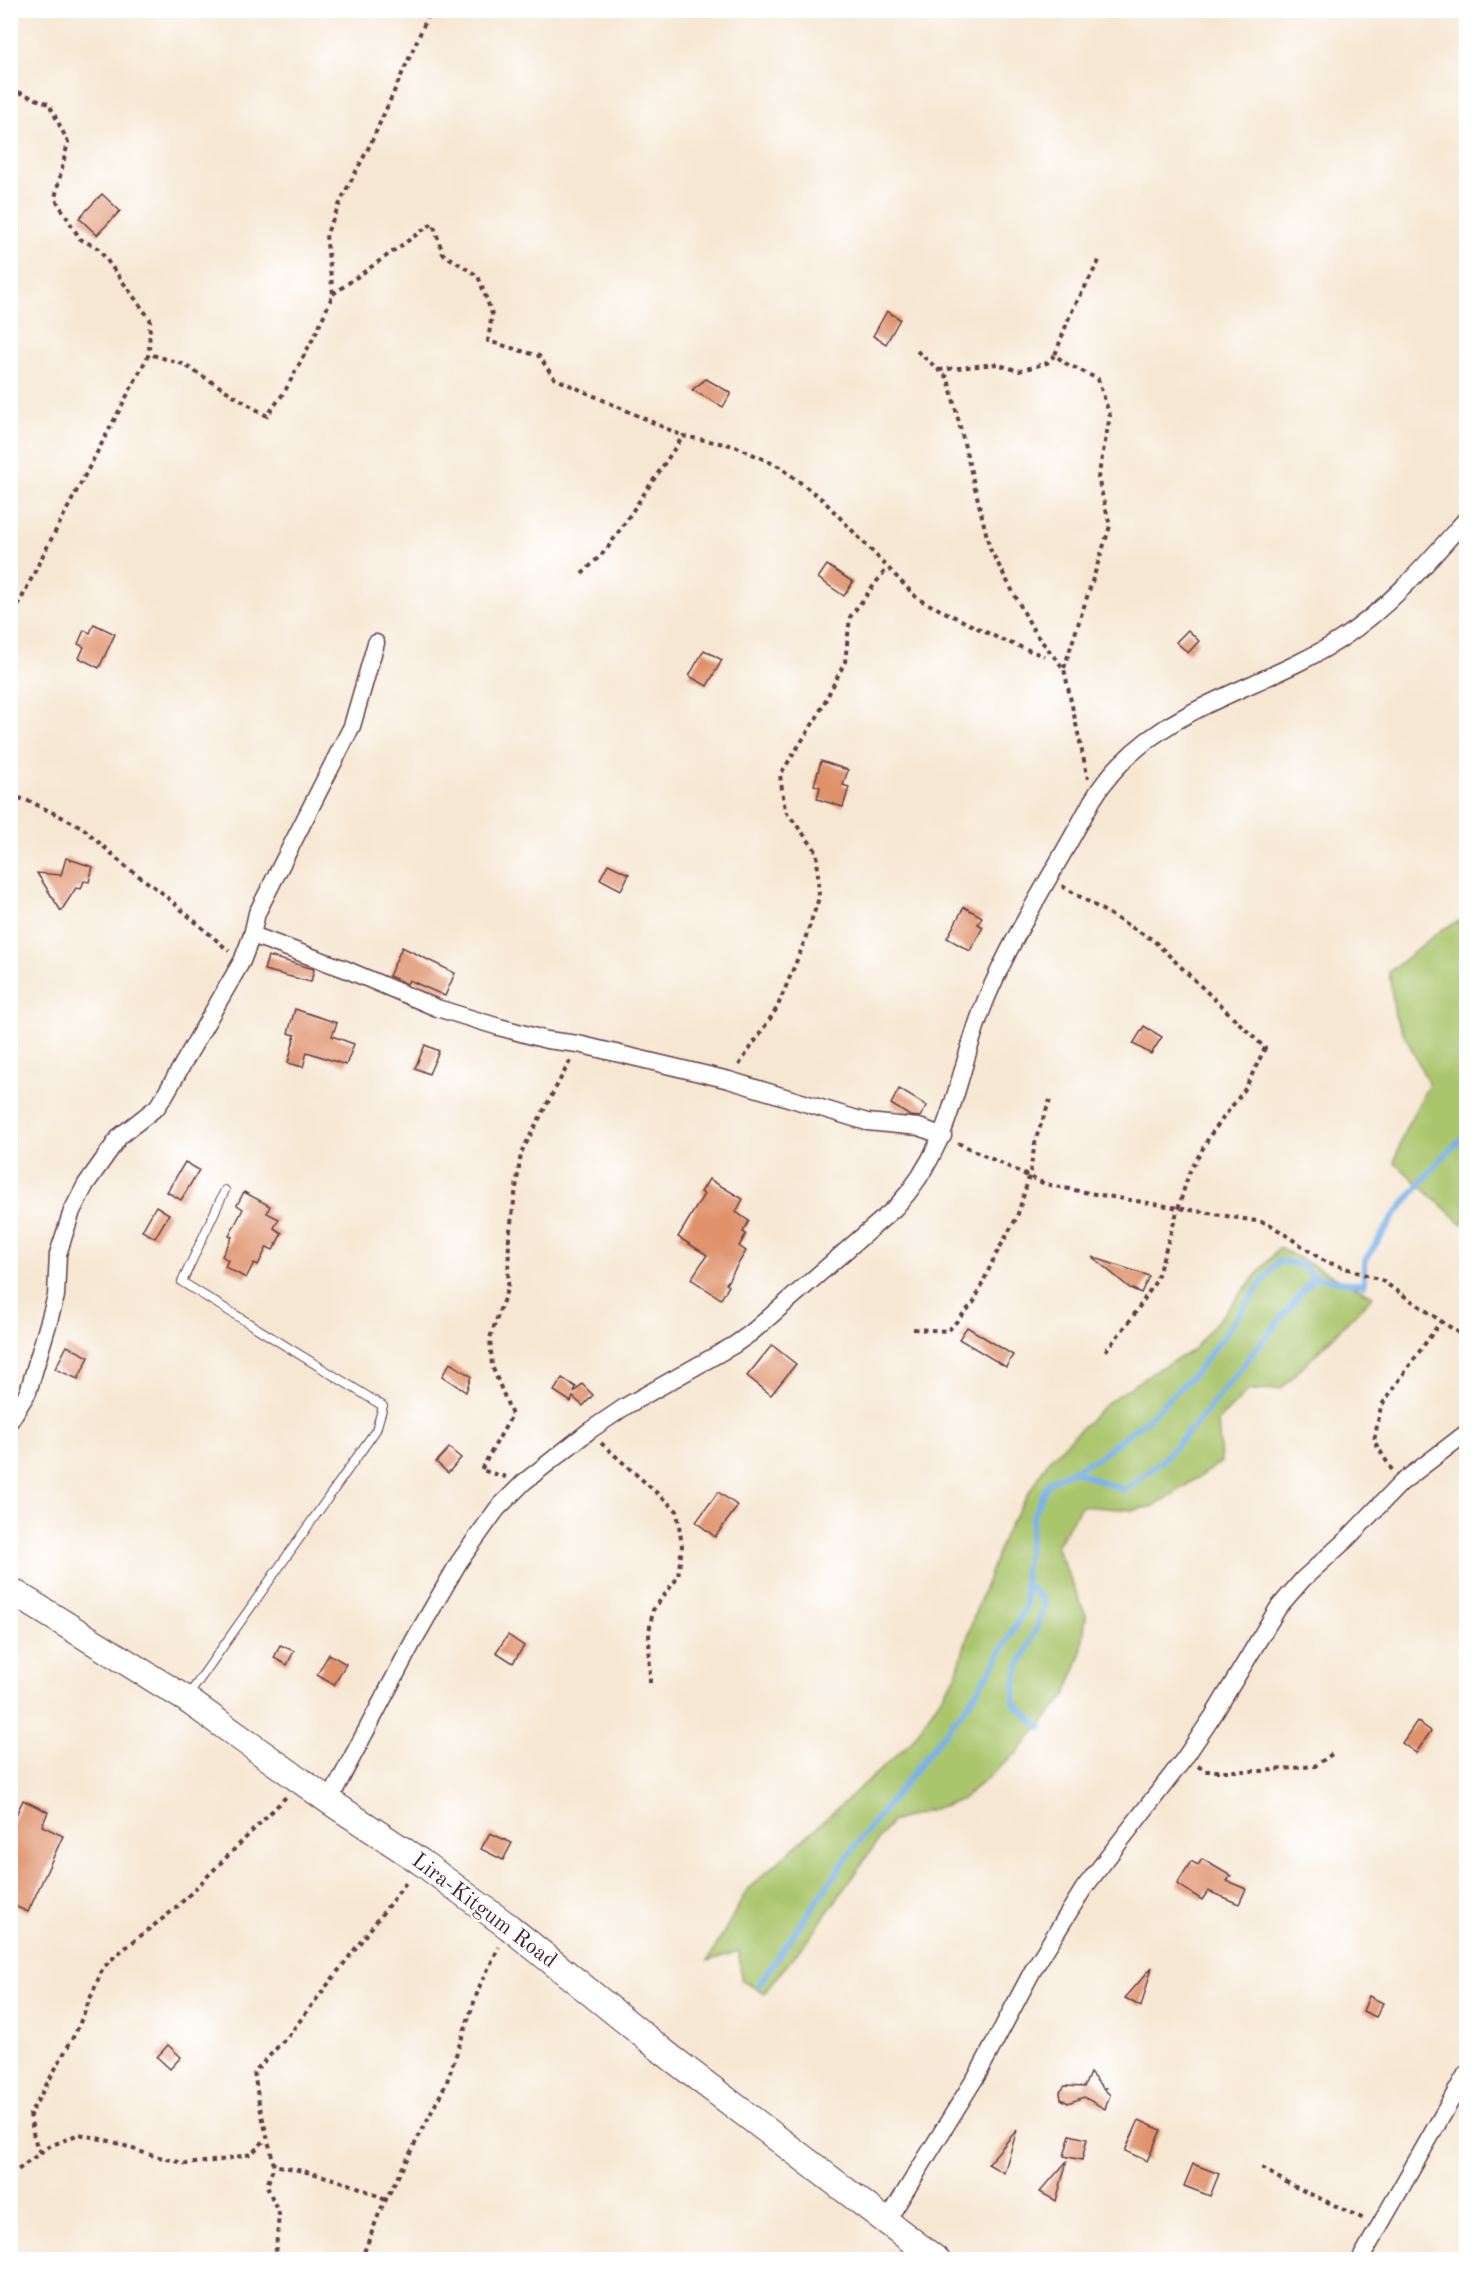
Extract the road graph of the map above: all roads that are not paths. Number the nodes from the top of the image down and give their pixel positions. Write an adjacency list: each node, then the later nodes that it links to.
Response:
1 (1467, 519): 4 (street)
2 (376, 643): 3 (street)
3 (252, 935): 4 (street); 6 (street)
4 (943, 1136): 10 (street)
5 (225, 1190): 9 (lane)
6 (10, 1421)
7 (1467, 1433): 12 (street)
8 (10, 1590): 9 (main road, Lira-Kitgum Road)
9 (186, 1699): 10 (main road, Lira-Kitgum Road)
10 (329, 1801): 12 (main road, Lira-Kitgum Road)
11 (1467, 2074): 14 (street)
12 (887, 2221): 13 (main road, Lira-Kitgum Road)
13 (937, 2259)
14 (1360, 2259)

